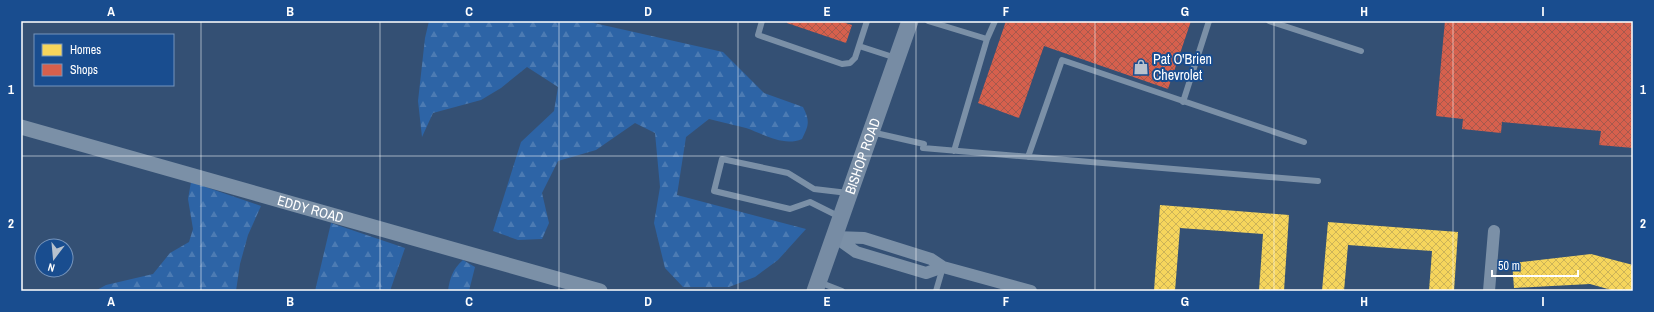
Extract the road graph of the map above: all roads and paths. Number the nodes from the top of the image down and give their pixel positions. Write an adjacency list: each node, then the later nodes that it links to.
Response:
1 (762, 21): 9 (lane)
2 (867, 21): 9 (lane)
3 (910, 21): 11 (main road, BISHOP ROAD)
4 (928, 21): 8 (lane)
5 (995, 21): 8 (lane)
6 (1209, 21): 12 (lane)
7 (1269, 21): 10 (lane)
8 (987, 39): 16 (lane)
9 (859, 46): 11 (lane)
10 (1361, 51)
11 (897, 59): 14 (main road, BISHOP ROAD)
12 (1183, 102): 15 (lane); 17 (lane)
13 (21, 127): 27 (street, EDDY ROAD)
14 (871, 132): 16 (lane); 20 (main road, BISHOP ROAD)
15 (1304, 142)
16 (954, 151): 17 (lane)
17 (1028, 157): 18 (lane)
18 (1318, 181)
19 (814, 189): 20 (lane); 21 (lane); 21 (lane)
20 (850, 193): 22 (main road, BISHOP ROAD)
21 (810, 202): 22 (lane)
22 (841, 218): 24 (main road, BISHOP ROAD)
23 (1494, 231): 31 (street)
24 (835, 237): 25 (street); 26 (main road, BISHOP ROAD)
25 (943, 267): 29 (lane); 30 (street)
26 (817, 286): 28 (lane)
27 (600, 291)
28 (842, 291)
29 (936, 291)
30 (1031, 291)
31 (1489, 291)

